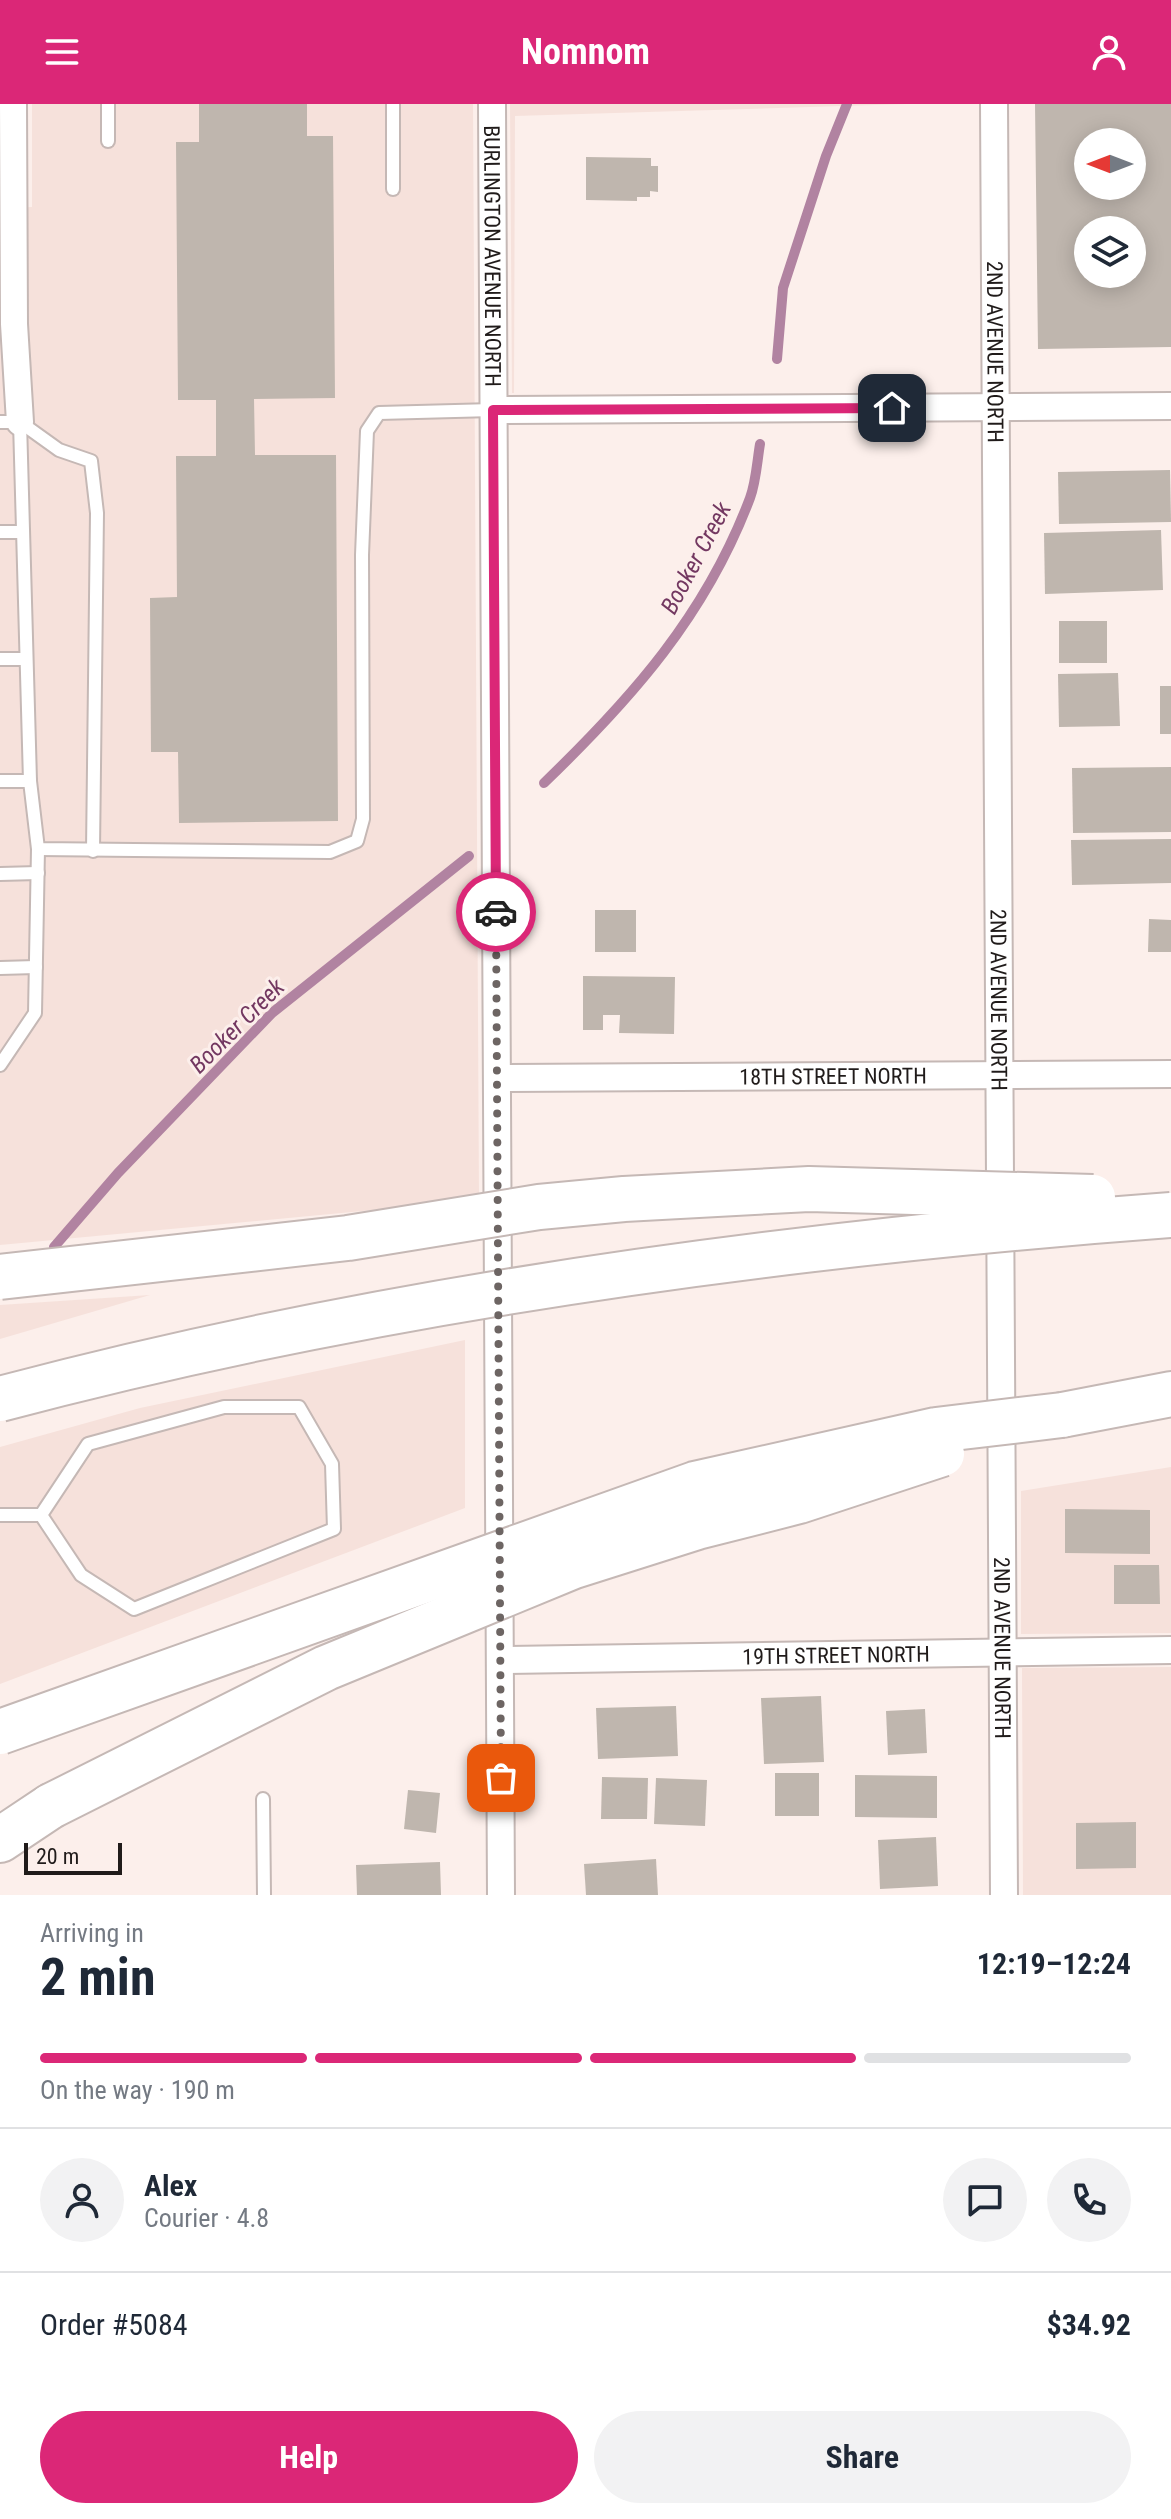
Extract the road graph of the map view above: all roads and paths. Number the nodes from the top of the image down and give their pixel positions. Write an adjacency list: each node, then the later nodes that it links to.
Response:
1 (13, 104): 8 (street)
2 (108, 104): 6 (lane)
3 (393, 104): 7 (lane)
4 (492, 104): 11 (street, BURLINGTON AVENUE NORTH)
5 (994, 104): 10 (street, 2ND AVENUE NORTH)
6 (108, 141)
7 (393, 189)
8 (7, 191): 12 (street)
9 (1171, 406): 10 (street)
10 (996, 407): 11 (street); 27 (street, 2ND AVENUE NORTH)
11 (493, 410): 20 (lane); 28 (street, BURLINGTON AVENUE NORTH)
12 (10, 422): 14 (lane); 20 (lane)
13 (0, 532): 14 (lane)
14 (23, 532): 16 (lane)
15 (0, 659): 16 (lane)
16 (26, 659): 18 (lane)
17 (0, 781): 18 (lane)
18 (30, 781): 19 (lane)
19 (38, 849): 20 (lane); 21 (lane)
20 (93, 851)
21 (38, 873): 22 (lane); 23 (lane)
22 (0, 874)
23 (36, 967): 24 (lane); 25 (lane)
24 (0, 968)
25 (0, 1065)
26 (1171, 1074): 27 (street, 18TH STREET NORTH)
27 (1000, 1075): 28 (street, 18TH STREET NORTH); 38 (street, 2ND AVENUE NORTH)
28 (497, 1078): 39 (street, BURLINGTON AVENUE NORTH)
29 (1171, 1199): 31 (highway, bridge)
30 (1171, 1215): 33 (highway, bridge)
31 (0, 1277)
32 (1171, 1394): 34 (highway)
33 (0, 1399)
34 (1062, 1415): 40 (highway, bridge); 42 (highway, bridge)
35 (0, 1515): 36 (lane)
36 (41, 1515): 36 (lane)
37 (1171, 1650): 38 (street, 19TH STREET NORTH)
38 (1002, 1651): 39 (street, 19TH STREET NORTH); 45 (street, 2ND AVENUE NORTH)
39 (500, 1660): 44 (street, BURLINGTON AVENUE NORTH)
40 (0, 1732)
41 (263, 1799): 43 (lane)
42 (0, 1840)
43 (264, 1895)
44 (501, 1895)
45 (1004, 1895)

